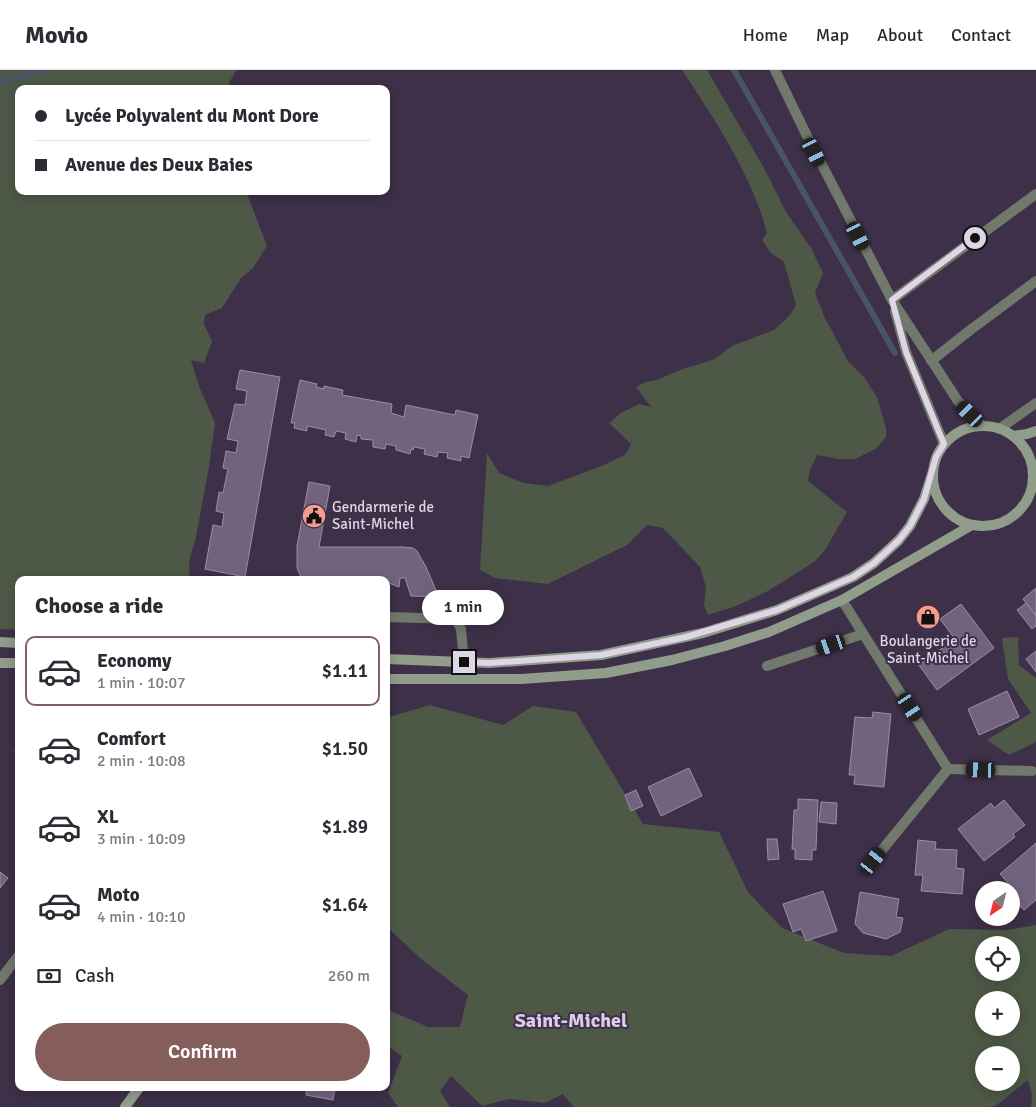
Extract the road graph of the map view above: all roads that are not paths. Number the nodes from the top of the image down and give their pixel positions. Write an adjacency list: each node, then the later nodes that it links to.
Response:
1 (775, 70): 4 (street)
2 (1036, 194): 4 (street)
3 (1036, 281): 5 (street)
4 (892, 300): 5 (street); 11 (street)
5 (931, 361): 7 (street)
6 (1036, 403): 8 (street)
7 (983, 426): 8 (main road); 11 (main road)
8 (999, 429): 10 (main road)
9 (1036, 430): 10 (main road)
10 (1013, 436): 12 (main road)
11 (944, 444): 13 (main road)
12 (1034, 469): 14 (main road)
13 (933, 472): 14 (main road); 22 (main road)
14 (972, 525): 15 (main road)
15 (842, 600): 17 (street); 25 (main road)
16 (390, 617): 22 (street)
17 (863, 634): 24 (street); 26 (street)
18 (0, 642): 19 (main road)
19 (15, 643)
20 (390, 659): 22 (main road)
21 (0, 662): 23 (main road)
22 (464, 662)
23 (15, 664)
24 (767, 666)
25 (390, 679)
26 (948, 769): 27 (street); 28 (street)
27 (1032, 771)
28 (873, 861)
29 (15, 960): 30 (street)
30 (0, 980)
31 (137, 1091): 32 (main road)
32 (125, 1107)

